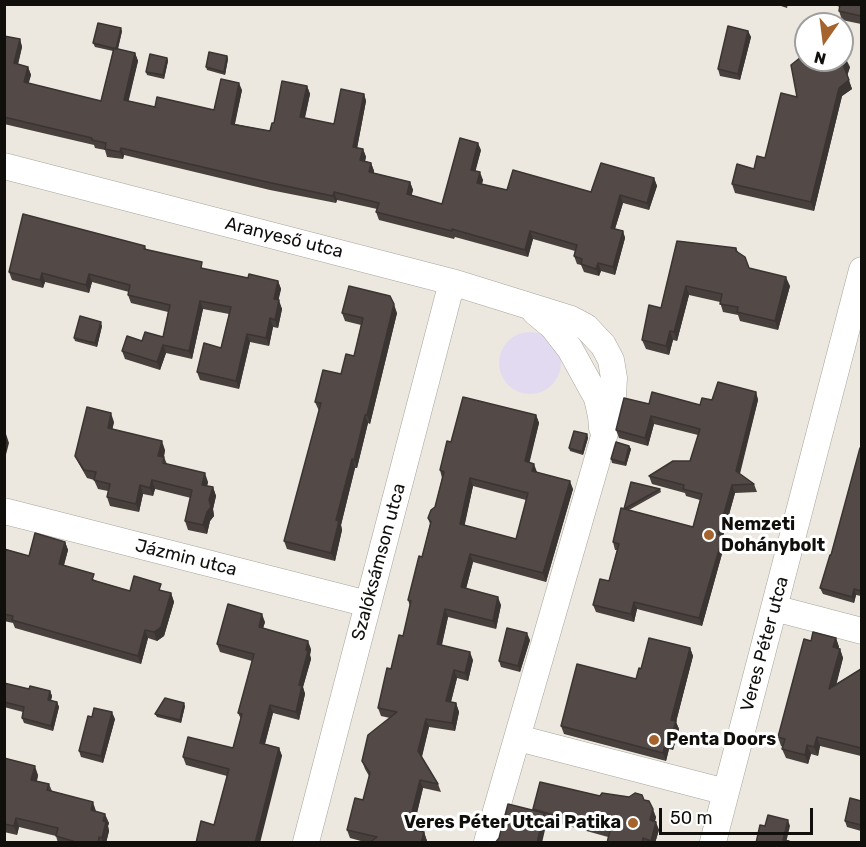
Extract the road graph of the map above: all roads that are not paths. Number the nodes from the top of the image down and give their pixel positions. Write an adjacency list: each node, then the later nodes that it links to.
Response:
1 (4, 166): 3 (street, Aranyeső utca)
2 (861, 270): 8 (street, Veres Péter utca)
3 (452, 282): 4 (street, Aranyeső utca); 7 (street, Szalóksámson utca)
4 (520, 303): 5 (street); 5 (street, Aranyeső utca)
5 (601, 449): 10 (street)
6 (4, 511): 7 (street, Jázmin utca)
7 (368, 604): 12 (street, Szalóksámson utca)
8 (774, 608): 9 (street); 11 (street, Veres Péter utca)
9 (861, 631)
10 (518, 738): 11 (street); 13 (street)
11 (726, 792): 14 (street, Veres Péter utca)
12 (306, 843)
13 (487, 843)
14 (713, 843)

